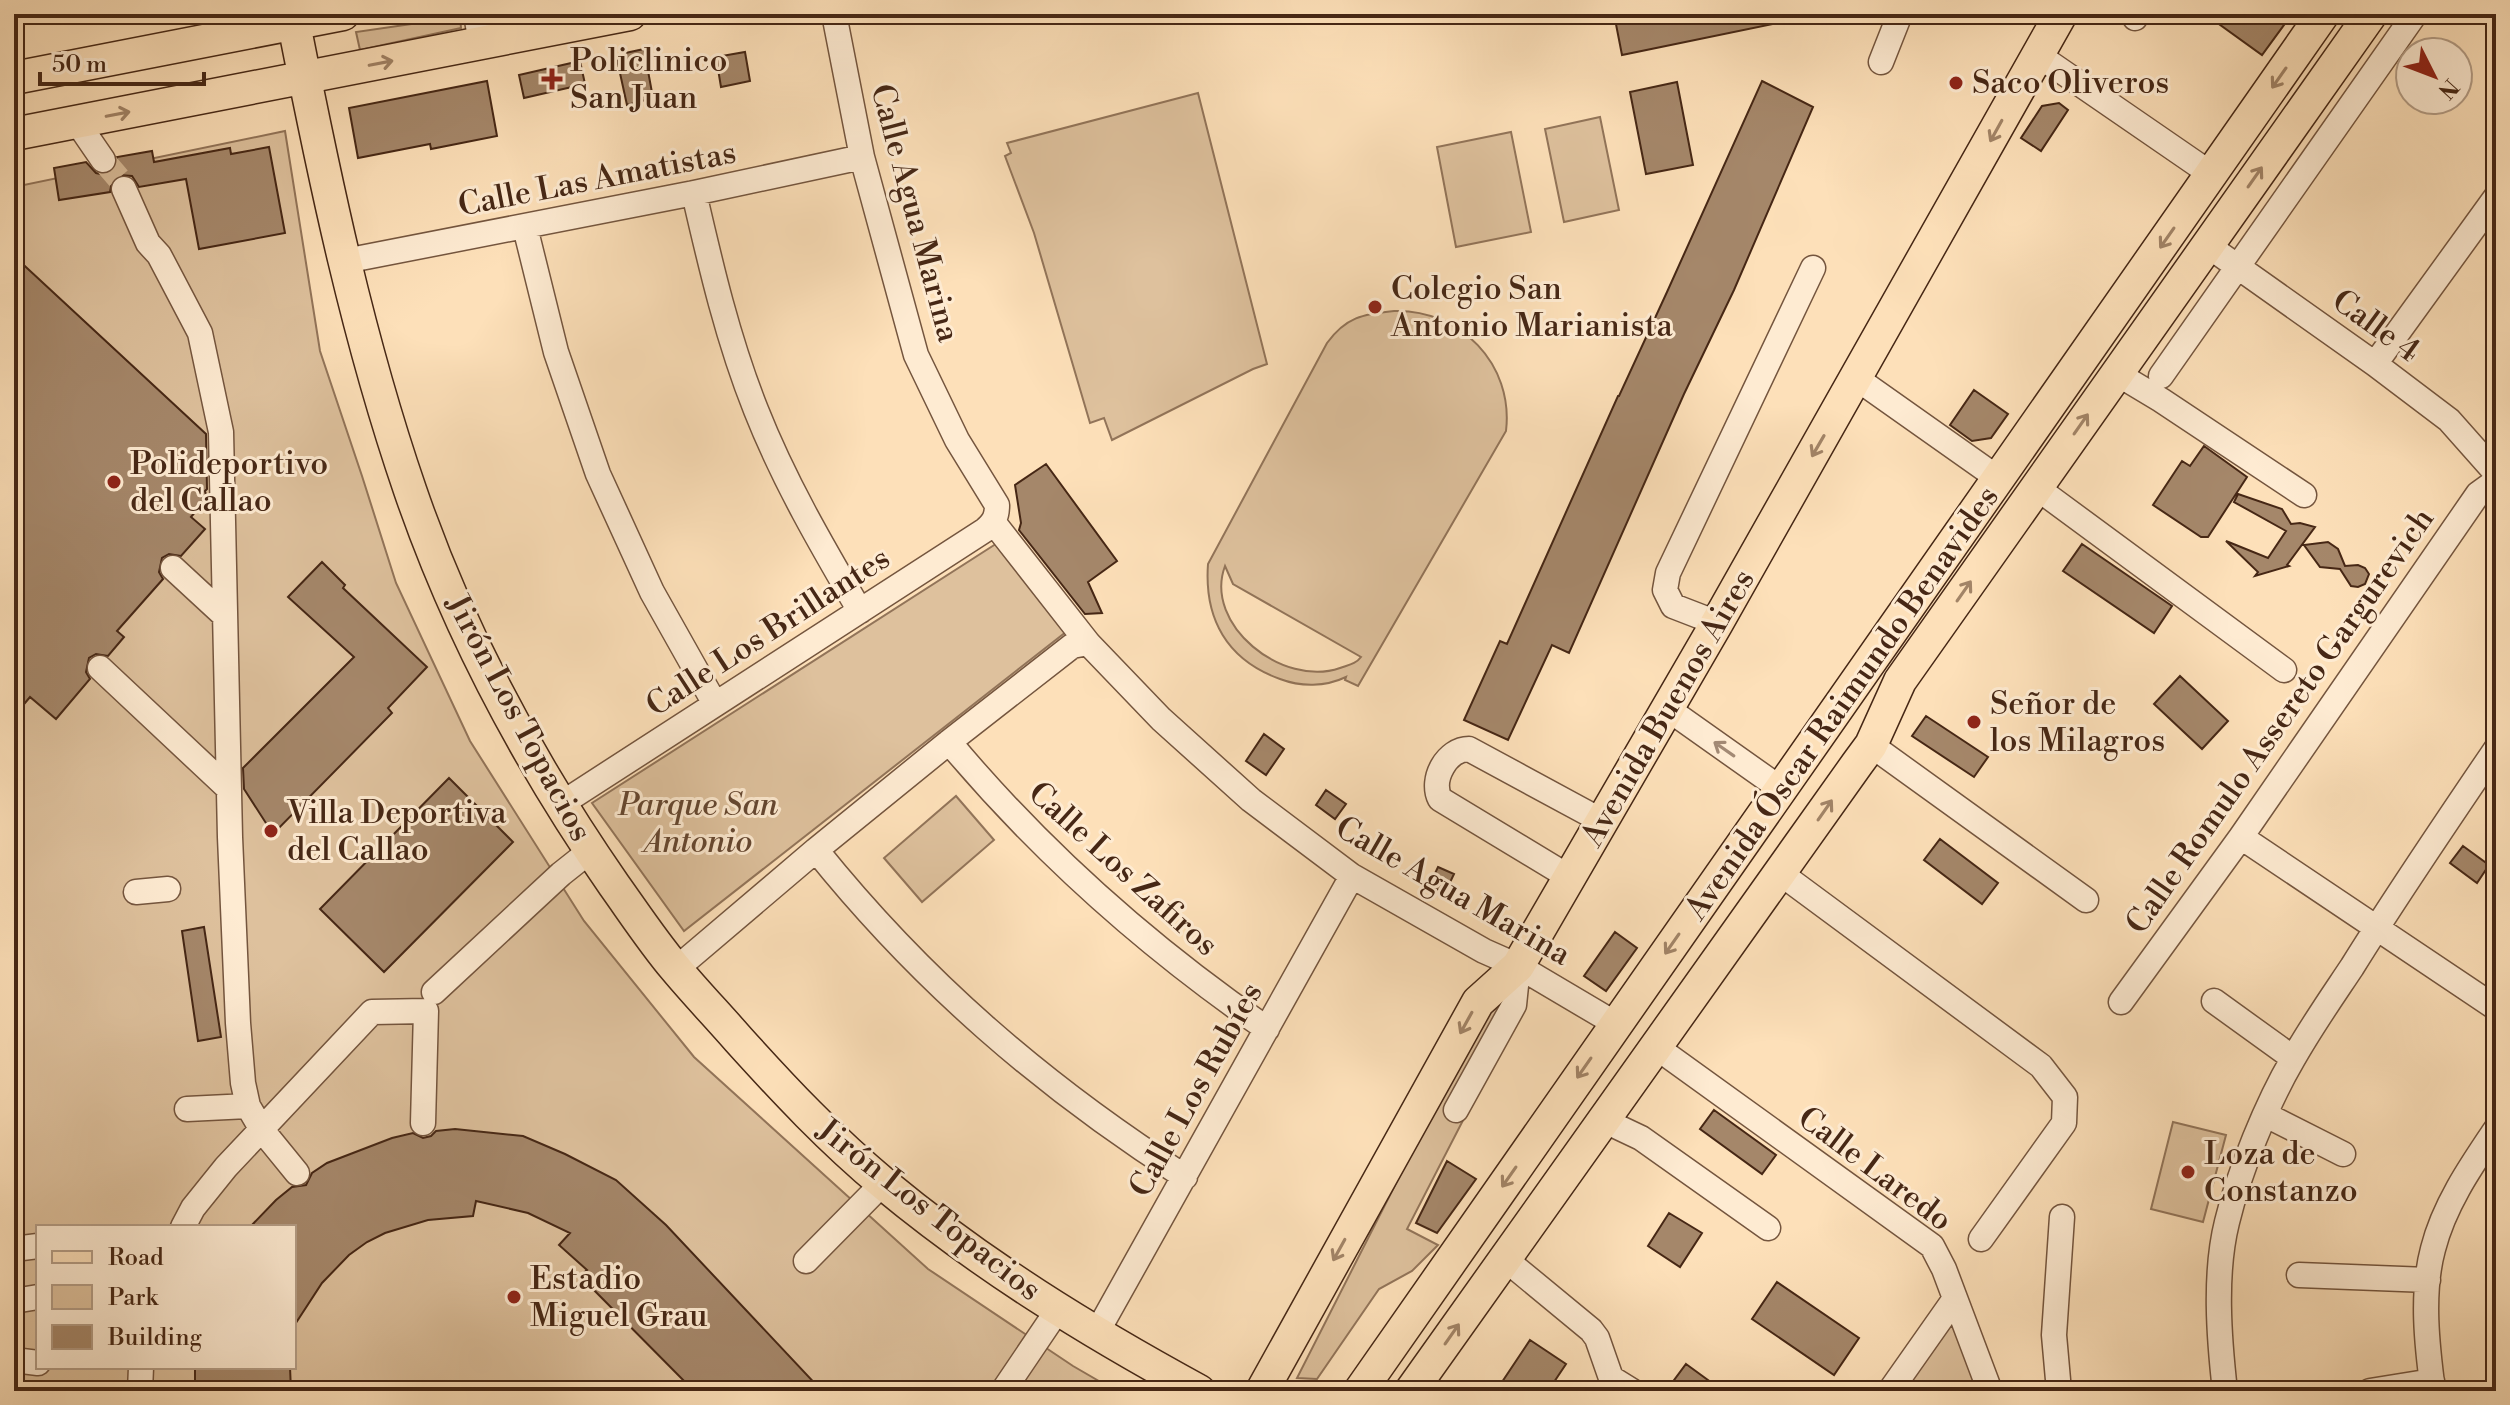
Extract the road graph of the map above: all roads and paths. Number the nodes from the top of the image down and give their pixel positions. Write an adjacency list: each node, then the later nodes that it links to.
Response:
1 (343, 14): 9 (main road)
2 (630, 14): 10 (main road)
3 (834, 14): 17 (street, Calle Agua Marina)
4 (1900, 14): 12 (street)
5 (2061, 14): 11 (main road, Avenida Buenos Aires)
6 (2323, 14): 19 (main road, Avenida Óscar Raimundo Benavides, one-way to 19)
7 (2371, 14): 24 (main road, Avenida Óscar Raimundo Benavides, one-way to 7)
8 (2415, 14): 26 (street)
9 (294, 24): 13 (main road); 14 (main road, Jirón Los Topacios)
10 (479, 29): 14 (main road, one-way to 10)
11 (2038, 55): 19 (street); 32 (main road, Avenida Buenos Aires, one-way to 32)
12 (1881, 62)
13 (14, 78)
14 (304, 78): 15 (main road, one-way to 14); 25 (main road, Jirón Los Topacios)
15 (77, 122): 16 (main road); 18 (street)
16 (14, 134)
17 (862, 157): 21 (street, Calle Las Amatistas); 38 (street, Calle Agua Marina)
18 (103, 160)
19 (2211, 174): 28 (main road, Avenida Óscar Raimundo Benavides, one-way to 28)
20 (124, 189): 41 (street)
21 (694, 193): 23 (street, Calle Las Amatistas); 40 (street)
22 (2496, 197): 30 (street)
23 (525, 227): 25 (street, Calle Las Amatistas); 46 (street)
24 (2207, 245): 26 (street, Calle 4); 29 (main road, Avenida Óscar Raimundo Benavides)
25 (345, 261): 54 (main road, Jirón Los Topacios)
26 (2237, 266): 30 (street, Calle 4); 31 (street)
27 (1813, 268): 42 (street)
28 (2099, 334): 29 (main road); 34 (main road, Avenida Óscar Raimundo Benavides)
29 (2123, 364): 36 (main road, Avenida Óscar Raimundo Benavides, one-way to 29); 37 (street)
30 (2375, 364): 33 (street, Calle 4)
31 (2161, 376)
32 (1856, 378): 34 (street); 42 (main road, Avenida Buenos Aires, one-way to 42)
33 (2496, 473)
34 (1999, 479): 53 (main road, Avenida Óscar Raimundo Benavides)
35 (2496, 481): 56 (street, Calle Romulo Assereto Gargurevich)
36 (2037, 488): 45 (street); 49 (main road, Avenida Óscar Raimundo Benavides, one-way to 36)
37 (2304, 495)
38 (995, 514): 40 (street, Calle Los Brillantes); 43 (street, Calle Agua Marina)
39 (173, 568): 41 (street)
40 (860, 611): 46 (street, Calle Los Brillantes)
41 (225, 616): 52 (street)
42 (1717, 623): 47 (main road, Avenida Buenos Aires)
43 (1088, 643): 48 (street); 60 (street, Calle Agua Marina)
44 (100, 668): 52 (street)
45 (2284, 670)
46 (715, 704): 54 (street, Calle Los Brillantes)
47 (1668, 709): 53 (street, one-way to 47); 55 (main road, Avenida Buenos Aires)
48 (949, 742): 57 (street); 74 (street, Calle Los Zafiros)
49 (1871, 745): 62 (main road, Avenida Óscar Raimundo Benavides, one-way to 49); 65 (street)
50 (2496, 749): 51 (street)
51 (2487, 781): 66 (street)
52 (229, 789): 77 (street)
53 (1781, 789): 59 (main road, Avenida Óscar Raimundo Benavides); 62 (main road)
54 (561, 804): 58 (main road, Jirón Los Topacios)
55 (1602, 821): 61 (main road, Avenida Buenos Aires); 61 (street)
56 (2241, 837): 66 (street); 71 (street, Calle Romulo Assereto Gargurevich)
57 (816, 850): 68 (street); 87 (street)
58 (590, 851): 68 (main road, Jirón Los Topacios); 69 (street)
59 (1733, 857): 62 (main road); 73 (main road, Avenida Óscar Raimundo Benavides, one-way to 73)
60 (1352, 876): 67 (street, Calle Agua Marina); 74 (street, Calle Los Rubíes)
61 (1569, 877): 67 (main road, Avenida Buenos Aires)
62 (1776, 879): 75 (main road, Avenida Óscar Raimundo Benavides); 92 (street)
63 (168, 889): 64 (street)
64 (136, 892)
65 (2086, 900)
66 (2376, 929): 72 (street); 76 (street)
67 (1518, 966): 73 (street, Calle Agua Marina); 79 (street); 111 (main road, Avenida Buenos Aires, one-way to 111)
68 (676, 969): 88 (main road, Jirón Los Topacios)
69 (434, 992)
70 (2214, 1001): 76 (street)
71 (2121, 1002)
72 (2496, 1008)
73 (1616, 1024): 112 (main road, Avenida Óscar Raimundo Benavides, one-way to 112)
74 (1267, 1029): 87 (street, Calle Los Rubíes)
75 (1656, 1047): 81 (main road, Avenida Óscar Raimundo Benavides); 100 (street, Calle Laredo)
76 (2293, 1058): 80 (street)
77 (248, 1106): 78 (street); 84 (street)
78 (187, 1109)
79 (1456, 1110)
80 (2266, 1115): 85 (street); 118 (street)
81 (1603, 1120): 91 (street); 95 (main road, Avenida Óscar Raimundo Benavides)
82 (423, 1123): 84 (street)
83 (2496, 1129): 98 (street)
84 (262, 1130): 86 (street); 90 (street)
85 (2343, 1154)
86 (297, 1173)
87 (1185, 1177): 103 (street, Calle Los Rubíes)
88 (883, 1183): 96 (street); 102 (main road, Jirón Los Topacios)
89 (2062, 1217): 117 (street)
90 (184, 1225)
91 (1768, 1228)
92 (1981, 1239)
93 (36, 1246): 94 (street)
94 (14, 1249)
95 (1505, 1259): 113 (main road, Avenida Óscar Raimundo Benavides, one-way to 95); 114 (street)
96 (806, 1261)
97 (2299, 1275): 98 (street)
98 (2428, 1280): 107 (street)
99 (36, 1297): 101 (street)
100 (1954, 1300): 115 (street); 116 (street, Calle Laredo)
101 (14, 1301)
102 (1057, 1311): 103 (main road, Jirón Los Topacios); 109 (street)
103 (1096, 1334): 110 (main road, Jirón Los Topacios)
104 (14, 1360): 105 (street)
105 (36, 1363)
106 (141, 1369): 108 (street)
107 (2433, 1386): 119 (street)
108 (140, 1391)
109 (1003, 1391)
110 (1199, 1391)
111 (1262, 1391)
112 (1360, 1391)
113 (1411, 1391)
114 (1632, 1391)
115 (1890, 1391)
116 (1990, 1391)
117 (2059, 1391)
118 (2225, 1391)
119 (2370, 1391)

